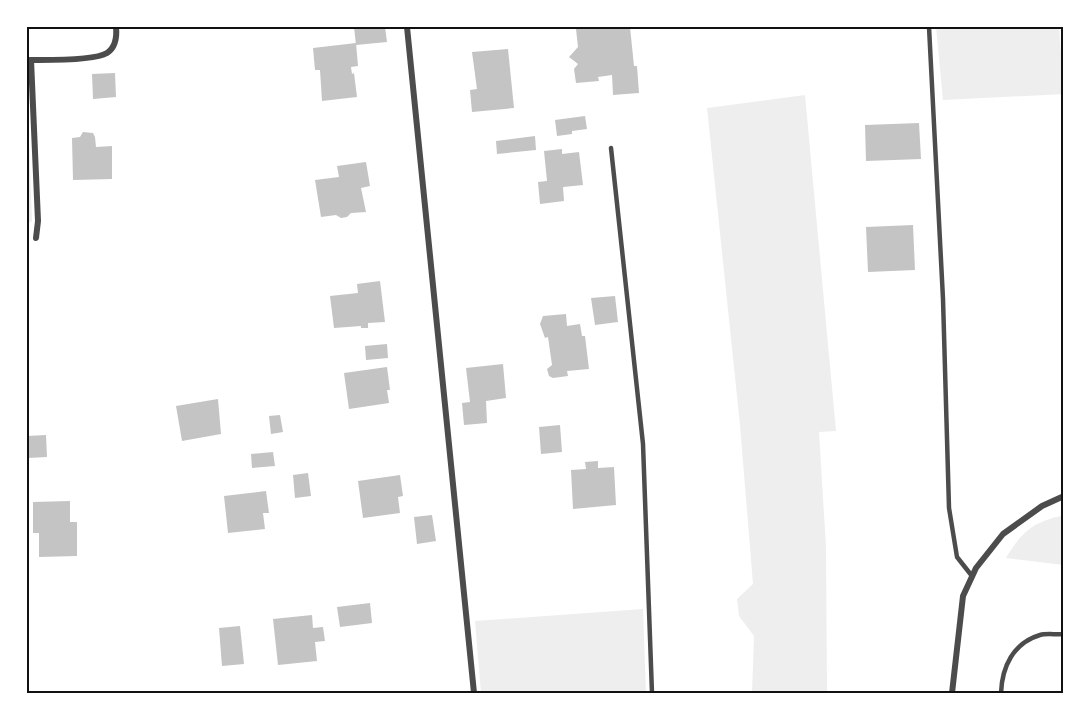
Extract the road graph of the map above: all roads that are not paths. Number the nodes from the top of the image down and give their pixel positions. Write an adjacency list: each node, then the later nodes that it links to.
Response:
1 (116, 27): 4 (street)
2 (407, 27): 10 (street)
3 (929, 27): 8 (lane)
4 (29, 60): 6 (street)
5 (611, 148): 11 (lane)
6 (36, 238)
7 (1064, 496): 8 (street)
8 (972, 576): 12 (street)
9 (1064, 634): 13 (lane)
10 (474, 693)
11 (652, 693)
12 (952, 693)
13 (1001, 693)

